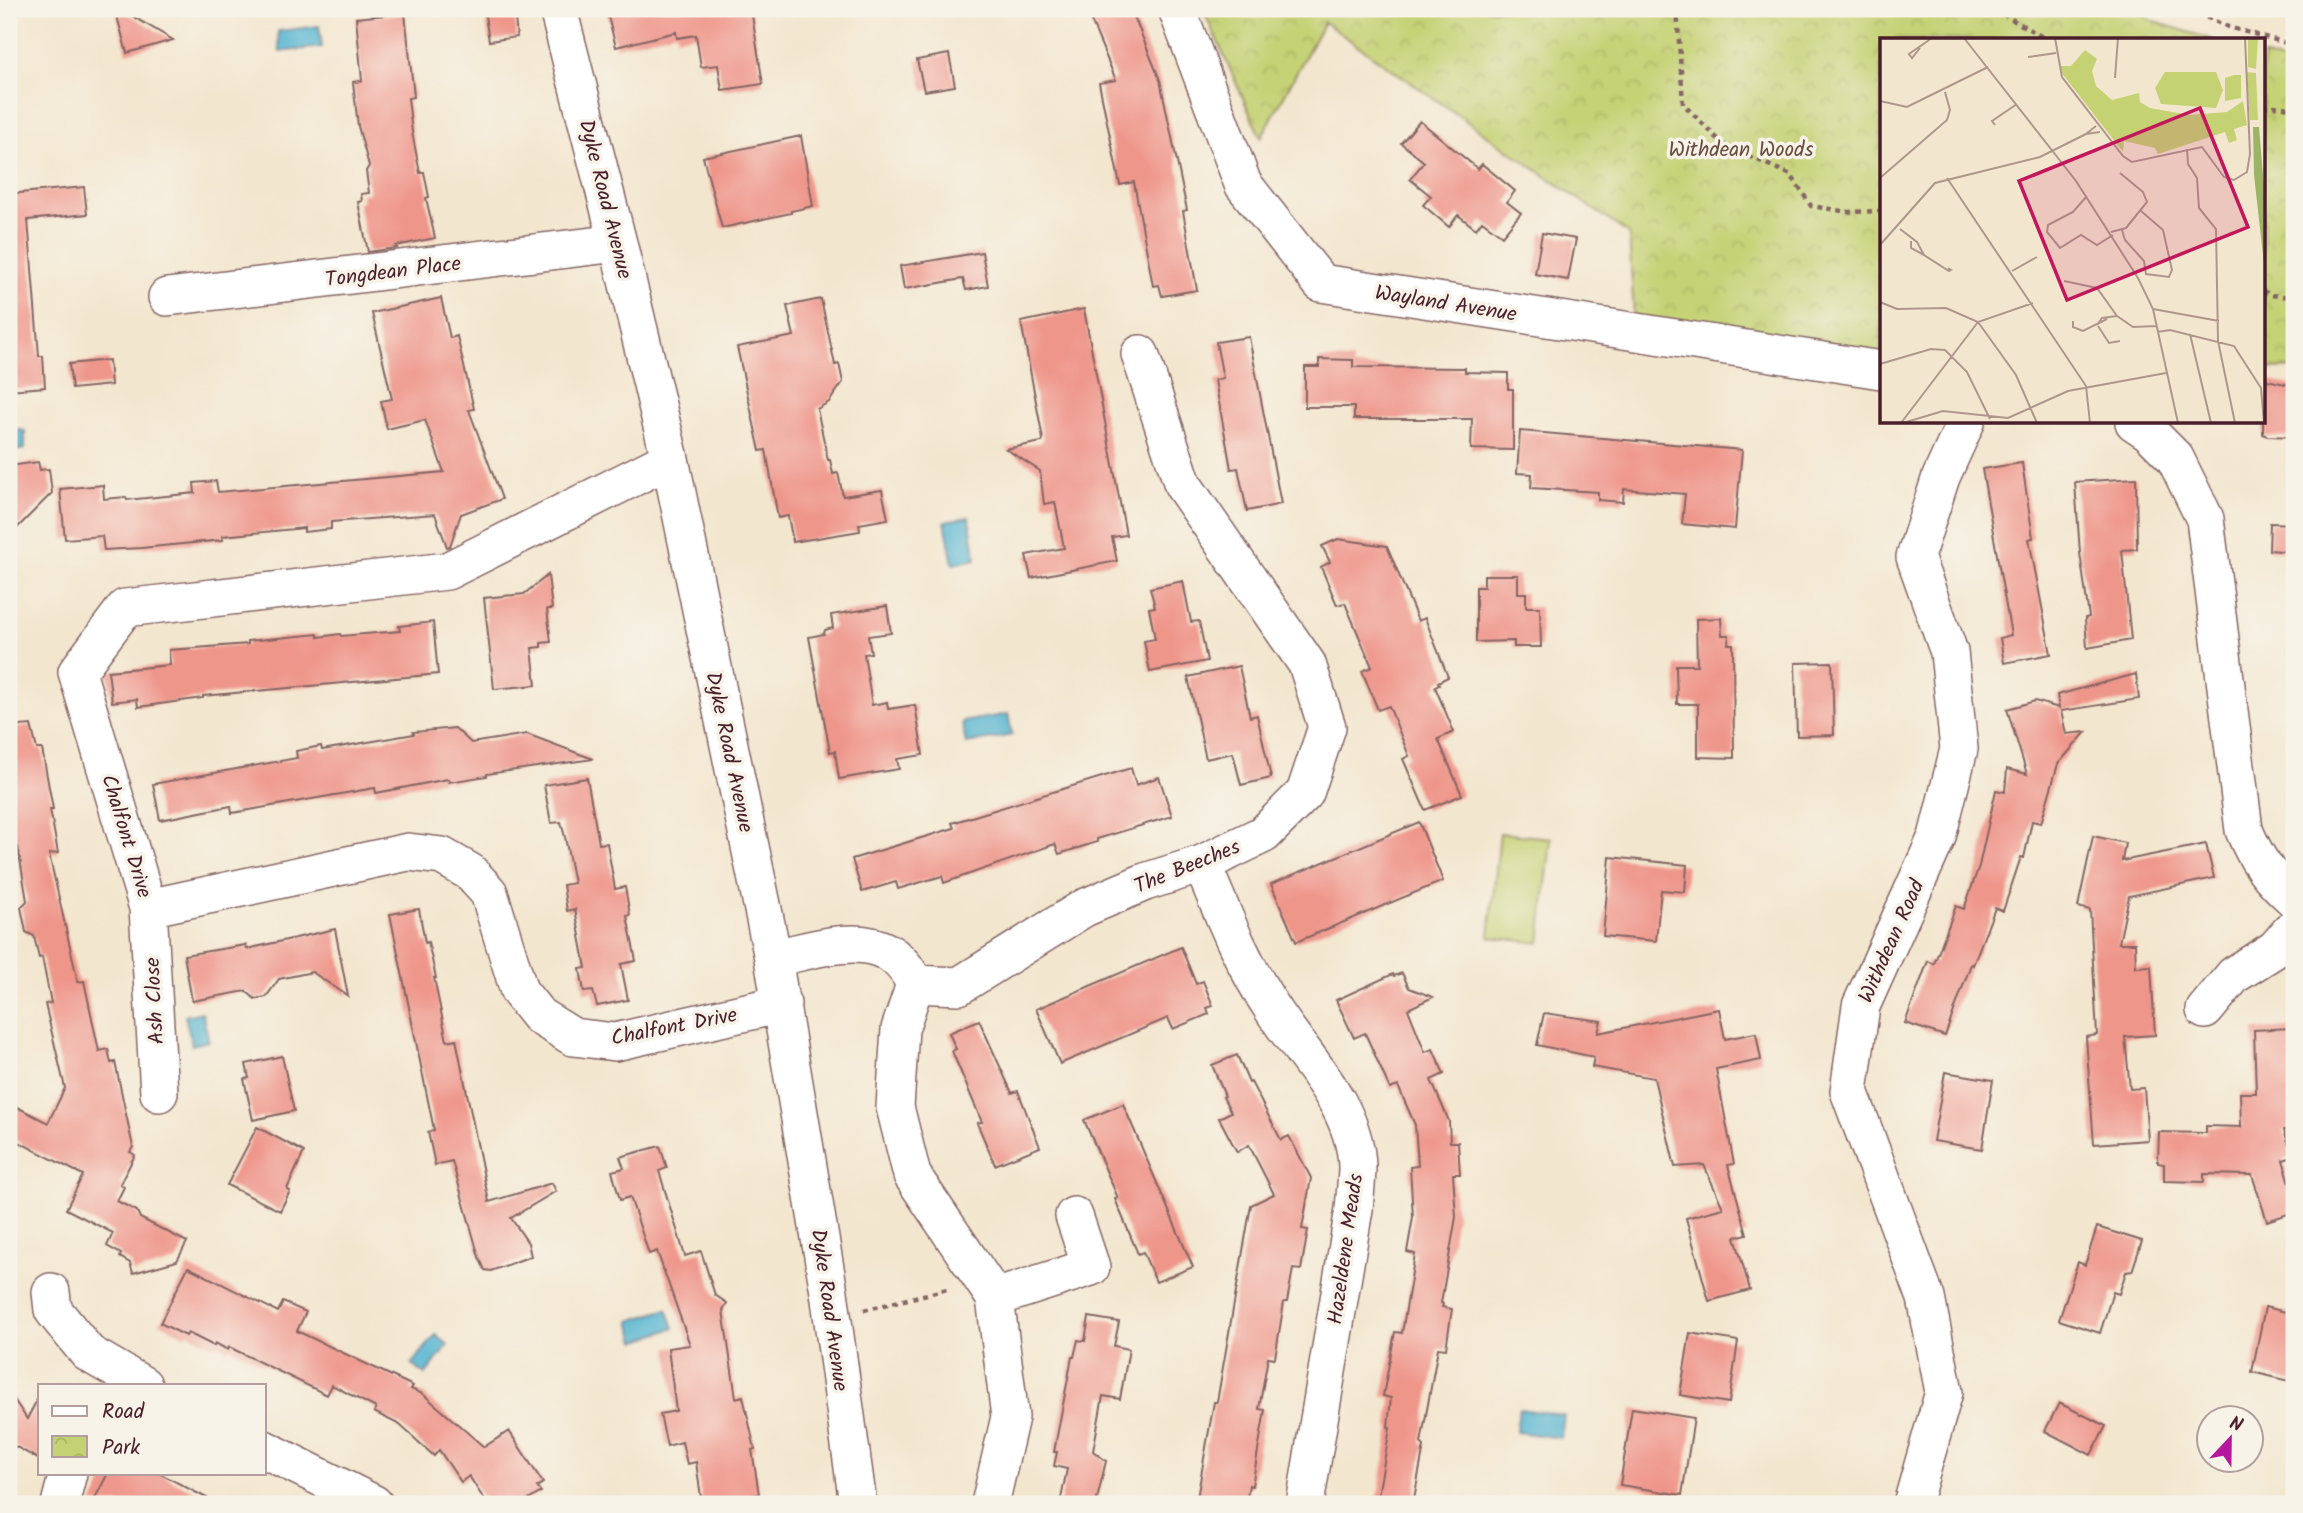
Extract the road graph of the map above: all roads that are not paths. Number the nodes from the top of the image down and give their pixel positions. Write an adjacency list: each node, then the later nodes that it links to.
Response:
1 (558, 9): 3 (street, Dyke Road Avenue)
2 (1177, 9): 6 (street, Wayland Avenue)
3 (618, 243): 4 (street, Tongdean Place); 9 (street, Dyke Road Avenue)
4 (167, 297)
5 (1140, 354): 10 (street, The Beeches)
6 (1880, 370)
7 (1965, 424): 31 (street, Withdean Road)
8 (2137, 424): 11 (street)
9 (670, 459): 12 (street, Chalfont Drive); 14 (street, Dyke Road Avenue)
10 (1202, 864): 15 (street, The Beeches); 30 (street, Hazeldene Meads)
11 (2294, 899)
12 (148, 908): 16 (street, Chalfont Drive); 18 (street, Ash Close)
13 (2294, 927): 17 (street)
14 (773, 958): 15 (street); 16 (street, Dyke Road Avenue)
15 (915, 984): 20 (street)
16 (782, 1004): 28 (street, Dyke Road Avenue)
17 (2205, 1010)
18 (159, 1093)
19 (1074, 1216): 20 (street)
20 (989, 1289): 29 (street)
21 (51, 1292): 22 (street)
22 (102, 1377): 23 (street)
23 (138, 1384)
24 (266, 1450): 27 (street)
25 (68, 1474): 26 (street)
26 (60, 1504)
27 (374, 1504)
28 (858, 1504)
29 (990, 1504)
30 (1305, 1504)
31 (1912, 1504)

